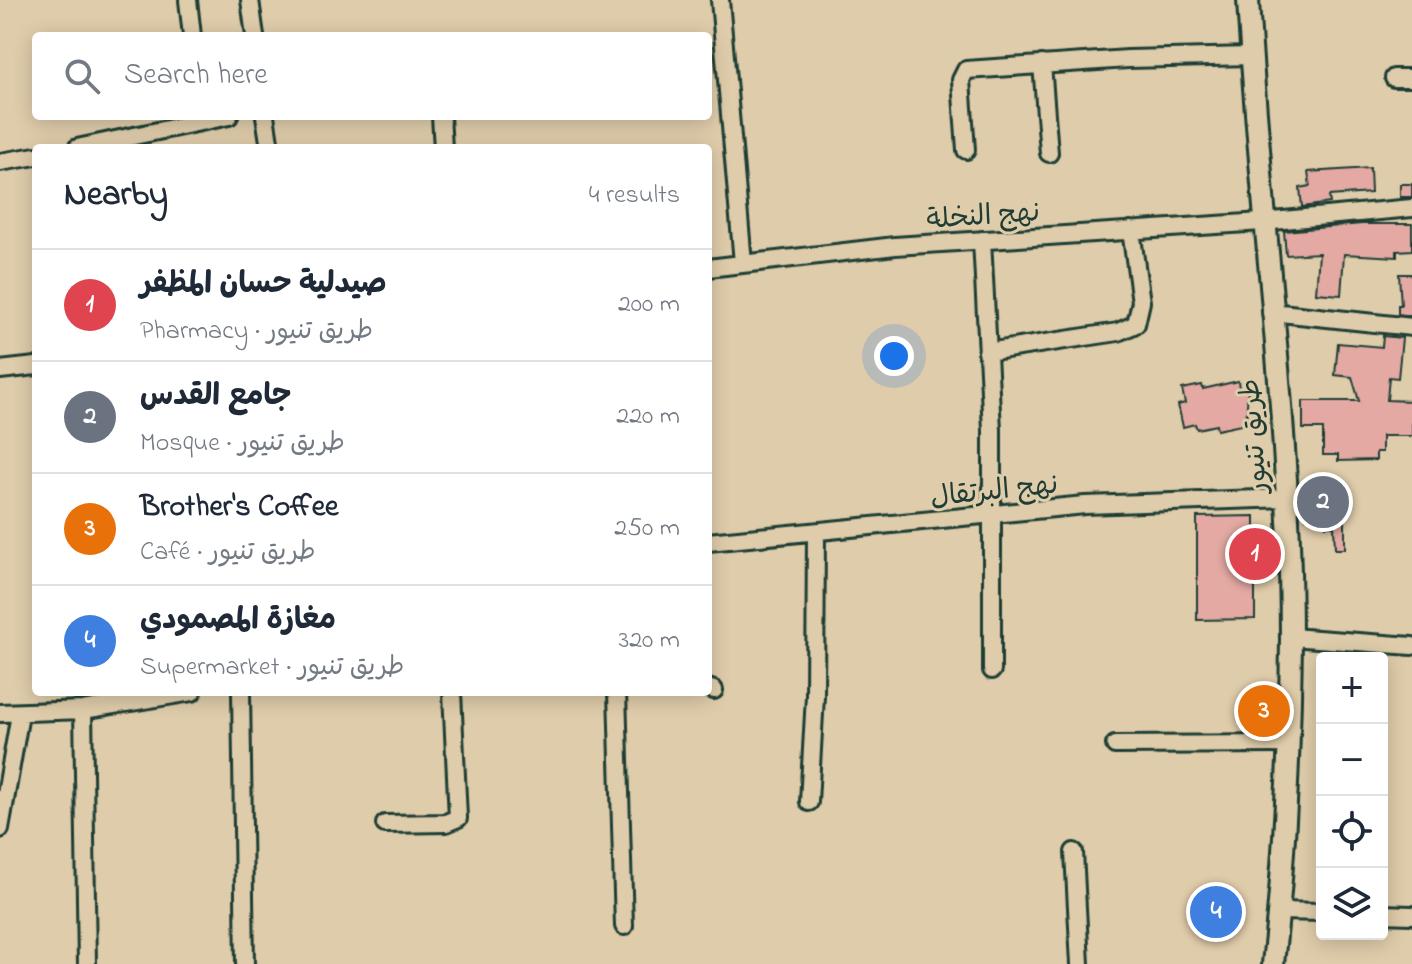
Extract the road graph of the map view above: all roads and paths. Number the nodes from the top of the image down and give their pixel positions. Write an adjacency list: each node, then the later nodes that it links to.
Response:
1 (188, 0): 5 (street)
2 (250, 0): 6 (street)
3 (720, 0): 7 (street)
4 (1248, 0): 8 (main road, طريق تنيور)
5 (192, 32)
6 (254, 32)
7 (716, 38): 26 (street)
8 (1251, 56): 9 (street); 23 (main road, طريق تنيور)
9 (1042, 64): 18 (street); 19 (street)
10 (1394, 78): 11 (street)
11 (1412, 78)
12 (201, 120): 15 (street)
13 (266, 120): 16 (street)
14 (441, 120): 17 (street)
15 (95, 144)
16 (269, 144)
17 (443, 144)
18 (966, 150)
19 (1049, 153)
20 (32, 157): 21 (street)
21 (0, 162)
22 (1412, 208): 23 (street, نهج النخلة)
23 (1262, 222): 24 (street, نهج النخلة); 28 (main road, طريق تنيور)
24 (1131, 230): 25 (street, نهج النخلة); 30 (street)
25 (982, 240): 26 (street, نهج النخلة); 30 (street)
26 (743, 263): 27 (street, نهج النخلة)
27 (712, 267)
28 (1271, 312): 29 (street); 33 (main road, طريق تنيور)
29 (1412, 327)
30 (987, 352): 34 (street)
31 (32, 366): 32 (street)
32 (0, 370)
33 (1285, 498): 34 (street, نهج البرتقال); 37 (main road, طريق تنيور)
34 (994, 515): 35 (street, نهج البرتقال); 39 (street)
35 (816, 533): 36 (street, نهج البرتقال); 50 (street)
36 (712, 542)
37 (1291, 637): 38 (street); 48 (main road, طريق تنيور)
38 (1412, 646)
39 (992, 670)
40 (147, 696): 44 (street)
41 (241, 696): 60 (street)
42 (452, 696): 51 (street)
43 (617, 696): 58 (street)
44 (125, 698): 45 (street)
45 (83, 710): 47 (street); 59 (street)
46 (0, 713): 47 (street)
47 (20, 714): 52 (street)
48 (1288, 744): 49 (street); 54 (main road, طريق تنيور)
49 (1115, 745)
50 (809, 802)
51 (385, 824)
52 (0, 829)
53 (1074, 852): 61 (street)
54 (1279, 911): 55 (street); 62 (main road, طريق تنيور)
55 (1316, 912)
56 (1388, 914): 57 (street)
57 (1412, 915)
58 (624, 926)
59 (87, 964)
60 (245, 964)
61 (1080, 964)
62 (1273, 964)

